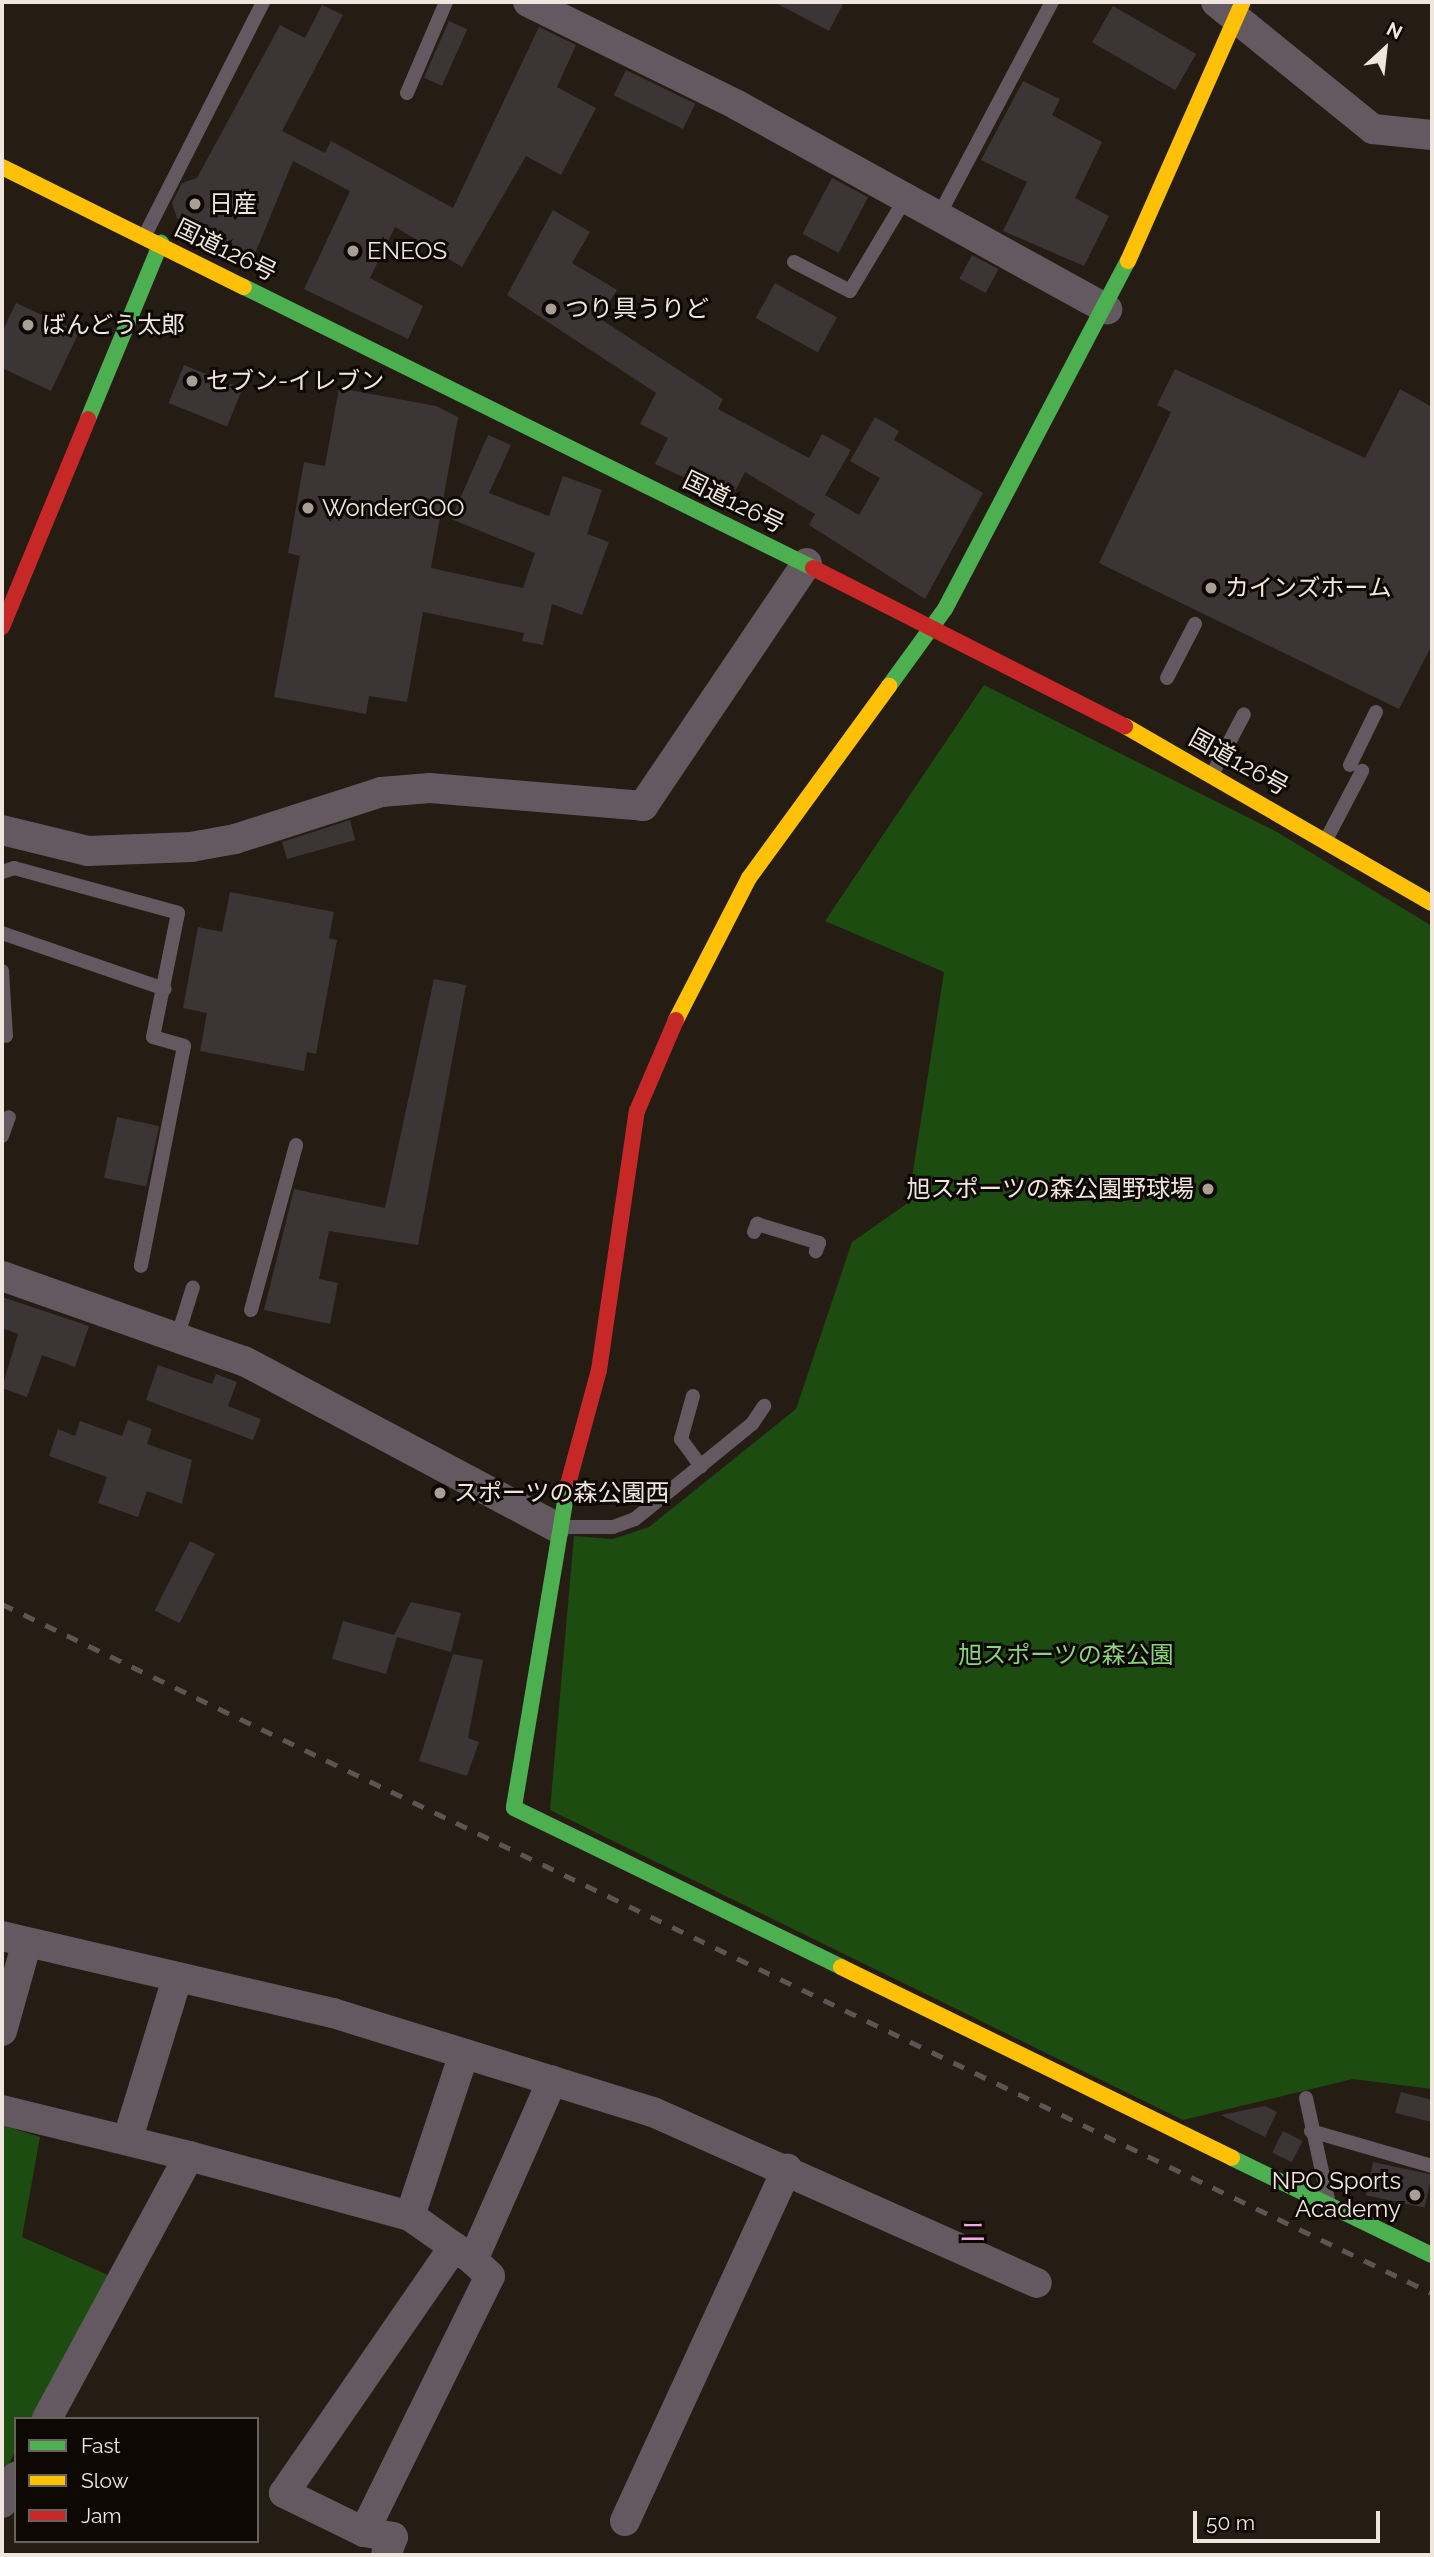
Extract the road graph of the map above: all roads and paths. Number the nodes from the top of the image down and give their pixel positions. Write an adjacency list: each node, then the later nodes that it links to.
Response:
1 (263, 2): 12 (lane)
2 (446, 2): 7 (lane)
3 (527, 2): 10 (street)
4 (1052, 2): 11 (lane)
5 (1216, 2): 6 (street)
6 (1241, 11): 8 (street); 15 (main road)
7 (407, 93)
8 (1432, 135)
9 (2, 167): 12 (main road, 国道126号)
10 (905, 199): 11 (street); 14 (lane)
11 (939, 217): 15 (street)
12 (145, 235): 13 (main road, 国道126号)
13 (161, 243): 16 (main road, 国道126号); 18 (main road)
14 (794, 262)
15 (1107, 309): 19 (main road)
16 (807, 563): 19 (main road, 国道126号); 24 (street)
17 (1195, 624): 20 (lane)
18 (2, 627)
19 (935, 628): 23 (main road, 国道126号); 45 (main road)
20 (1167, 678)
21 (1376, 712): 25 (lane)
22 (1244, 714): 23 (lane)
23 (1213, 772): 25 (main road, 国道126号)
24 (2, 830)
25 (1326, 839): 27 (main road, 国道126号)
26 (2, 872): 30 (lane)
27 (1432, 903)
28 (2, 933): 30 (lane)
29 (2, 971): 31 (lane)
30 (165, 989): 37 (lane)
31 (6, 1036)
32 (9, 1117): 33 (lane)
33 (2, 1136)
34 (296, 1145): 40 (lane)
35 (754, 1233): 36 (lane)
36 (816, 1251)
37 (141, 1266)
38 (2, 1276): 41 (street)
39 (193, 1287): 41 (lane)
40 (251, 1310)
41 (177, 1338): 45 (street)
42 (693, 1396): 44 (lane)
43 (764, 1406): 44 (lane)
44 (701, 1467): 45 (lane)
45 (556, 1527): 58 (main road)
46 (14, 1939): 47 (street); 48 (street)
47 (177, 1979): 49 (street); 54 (street)
48 (2, 2031)
49 (464, 2054): 50 (street); 59 (street)
50 (552, 2081): 57 (street); 60 (street)
51 (1306, 2098): 53 (lane)
52 (2, 2110): 54 (street)
53 (1311, 2131): 56 (lane); 58 (lane)
54 (128, 2138): 55 (street)
55 (189, 2156): 59 (street); 63 (street)
56 (1432, 2166)
57 (787, 2168): 62 (street); 66 (street)
58 (1331, 2207): 61 (main road)
59 (410, 2216): 60 (street)
60 (464, 2253): 67 (street); 67 (street)
61 (1432, 2255)
62 (1037, 2283)
63 (48, 2417)
64 (14, 2481): 65 (street)
65 (2, 2503)
66 (625, 2521)
67 (365, 2532): 68 (street)
68 (386, 2555)

